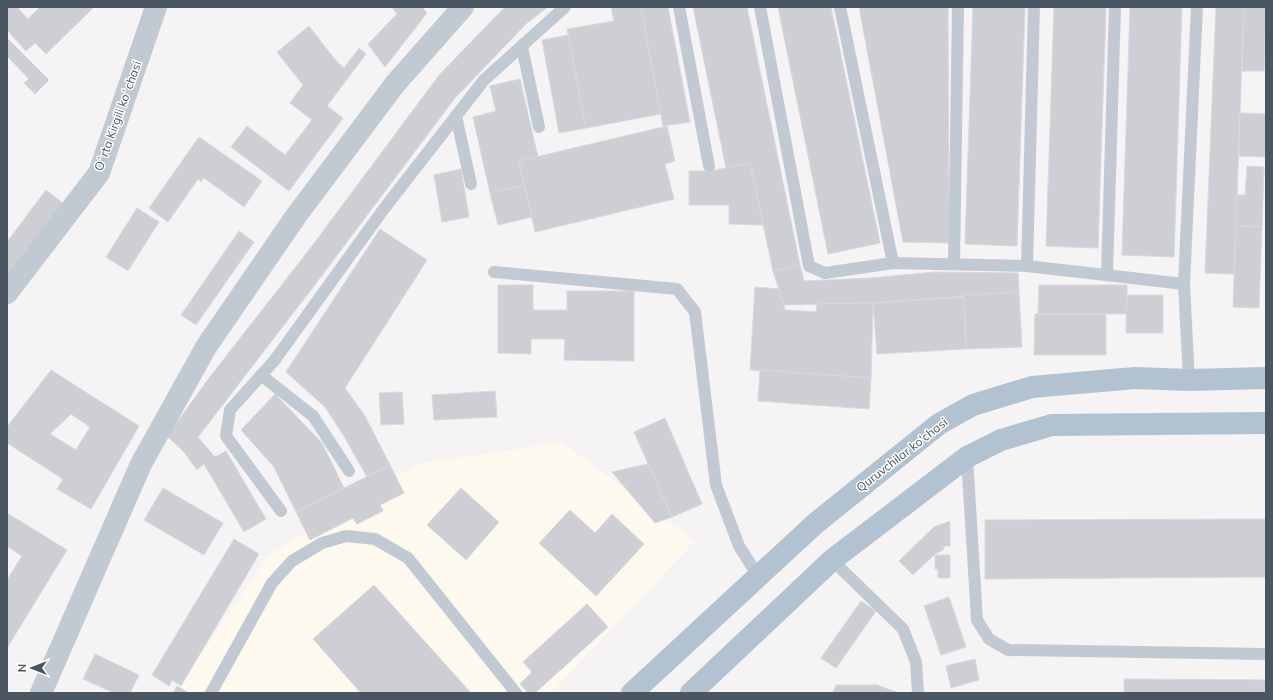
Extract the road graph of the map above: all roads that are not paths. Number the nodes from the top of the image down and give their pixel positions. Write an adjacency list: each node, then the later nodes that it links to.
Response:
1 (156, 7): 22 (street, Oʻrta Kirgili koʻchasi)
2 (464, 7): 33 (street)
3 (565, 7): 11 (lane)
4 (679, 7): 14 (lane)
5 (760, 7): 16 (lane)
6 (840, 7): 16 (lane)
7 (958, 7): 17 (lane)
8 (1034, 7): 18 (lane)
9 (1115, 7): 20 (lane)
10 (1197, 7): 21 (lane)
11 (522, 47): 12 (lane); 13 (lane)
12 (456, 116): 15 (lane); 23 (lane)
13 (539, 127)
14 (709, 166)
15 (471, 184)
16 (893, 263): 17 (lane)
17 (954, 264): 18 (lane)
18 (1027, 266): 20 (lane)
19 (494, 272): 31 (lane)
20 (1107, 275): 21 (lane)
21 (1184, 284): 25 (lane)
22 (7, 294)
23 (261, 375): 28 (lane); 29 (lane)
24 (1266, 378): 25 (main road, Quruvchilar ko'chasi)
25 (1190, 380): 31 (main road, Quruvchilar ko'chasi)
26 (1266, 423): 27 (main road)
27 (967, 458): 30 (main road); 32 (lane)
28 (349, 471)
29 (281, 511)
30 (832, 560): 37 (main road); 38 (lane)
31 (758, 576): 36 (main road, Quruvchilar ko'chasi)
32 (1266, 654)
33 (41, 693)
34 (211, 693): 35 (lane)
35 (516, 693)
36 (632, 693)
37 (691, 693)
38 (918, 693)

